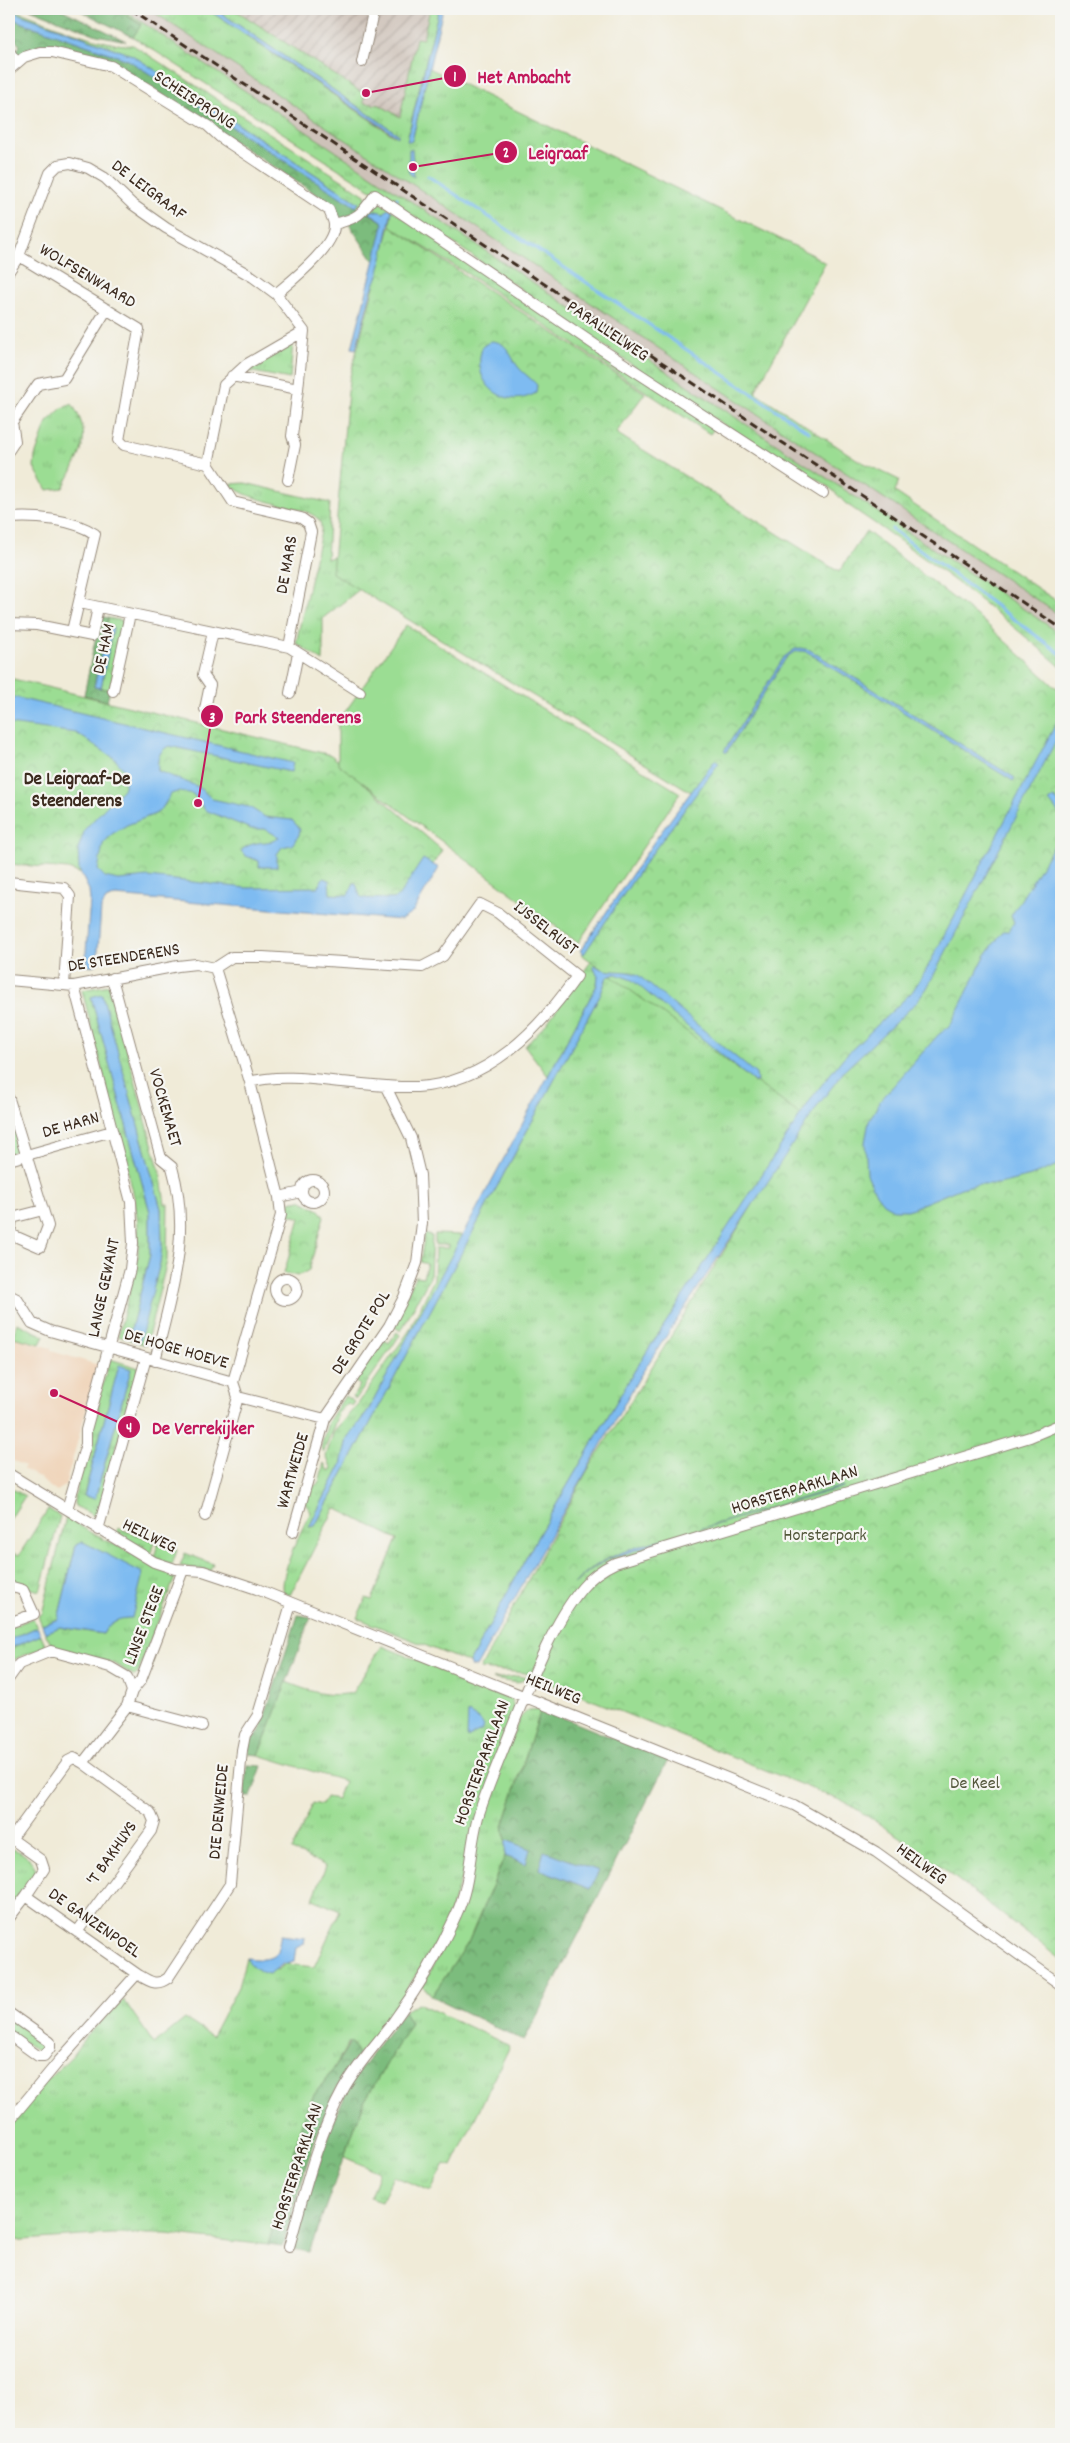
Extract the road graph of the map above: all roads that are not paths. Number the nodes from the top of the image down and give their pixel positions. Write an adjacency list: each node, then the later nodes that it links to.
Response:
1 (374, 9): 3 (street)
2 (9, 51): 4 (street, SCHEISPRONG)
3 (362, 62)
4 (12, 66): 5 (street, SCHEISPRONG)
5 (334, 224): 8 (street); 16 (street, PARALLELWEG)
6 (19, 256): 7 (street, DE LEIGRAAF); 8 (street, DE LEIGRAAF); 9 (street, WOLFSENWAARD)
7 (9, 271)
8 (276, 294): 10 (street, DE LEIGRAAF)
9 (107, 310): 13 (street); 14 (street, WOLFSENWAARD)
10 (304, 331): 11 (street); 12 (street)
11 (232, 376): 12 (street); 14 (street)
12 (298, 389): 15 (street)
13 (9, 450)
14 (208, 464): 24 (street, DE MARS)
15 (288, 480)
16 (823, 493)
17 (9, 518): 18 (street)
18 (80, 603): 19 (street); 22 (street)
19 (98, 607): 20 (street); 22 (street)
20 (130, 614): 23 (street); 25 (street, DE HAM)
21 (9, 624): 22 (street)
22 (72, 631)
23 (212, 632): 24 (street); 28 (street)
24 (294, 650): 26 (street); 27 (street, DE MARS)
25 (113, 691)
26 (360, 692)
27 (290, 693)
28 (205, 709)
29 (9, 882): 33 (street, LANGE GEWANT)
30 (215, 968): 31 (street, DE STEENDERENS); 34 (street, DE HOGE HOEVE); 35 (street, IJSSELRUST)
31 (112, 978): 33 (street, DE STEENDERENS); 47 (street, VOCKEMAET)
32 (9, 980): 33 (street, DE STEENDERENS)
33 (69, 985): 37 (street, LANGE GEWANT)
34 (250, 1082): 35 (street, IJSSELRUST); 41 (street, DE HOGE HOEVE)
35 (386, 1087): 50 (street, DE GROTE POL)
36 (9, 1099): 38 (street)
37 (112, 1131): 38 (street, DE HARN); 46 (street, LANGE GEWANT)
38 (27, 1155): 39 (street, DE HARN); 42 (street)
39 (9, 1160)
40 (302, 1192): 41 (street)
41 (280, 1197): 43 (street, DE HOGE HOEVE)
42 (43, 1210)
43 (263, 1283): 44 (street); 48 (street, DE HOGE HOEVE)
44 (276, 1286)
45 (9, 1295): 46 (street, DE HOGE HOEVE)
46 (110, 1348): 47 (street, DE HOGE HOEVE); 53 (street, LANGE GEWANT)
47 (150, 1359): 48 (street, DE HOGE HOEVE); 55 (street, VOCKEMAET)
48 (234, 1382): 49 (street, DE HOGE HOEVE)
49 (238, 1397): 50 (street); 54 (street)
50 (325, 1419): 56 (street, WARTWEIDE)
51 (1061, 1424): 63 (street, HORSTERPARKLAAN)
52 (9, 1474): 53 (street, HEILWEG)
53 (67, 1509): 55 (street, HEILWEG)
54 (205, 1516)
55 (98, 1530): 57 (street, HEILWEG)
56 (293, 1532)
57 (183, 1570): 59 (street, HEILWEG); 62 (street, LINSE STEGE)
58 (9, 1586): 60 (street)
59 (291, 1604): 63 (street, HEILWEG); 71 (street, DIE DENWEIDE)
60 (9, 1623)
61 (9, 1678): 62 (street)
62 (132, 1691): 64 (street, LINSE STEGE)
63 (525, 1696): 72 (street, HEILWEG); 78 (street, HORSTERPARKLAAN)
64 (127, 1706): 65 (street); 66 (street, LINSE STEGE)
65 (202, 1726)
66 (83, 1763): 67 (street); 70 (street, 'T BAKHUYS)
67 (10, 1839): 68 (street, DE GANZENPOEL)
68 (26, 1896): 69 (street); 70 (street, DE GANZENPOEL)
69 (9, 1918)
70 (78, 1932): 71 (street, DE GANZENPOEL)
71 (137, 1974): 76 (street)
72 (1061, 1985)
73 (9, 2013): 75 (street)
74 (9, 2036): 75 (street)
75 (48, 2053): 76 (street)
76 (59, 2061): 77 (street)
77 (9, 2121)
78 (289, 2248)

